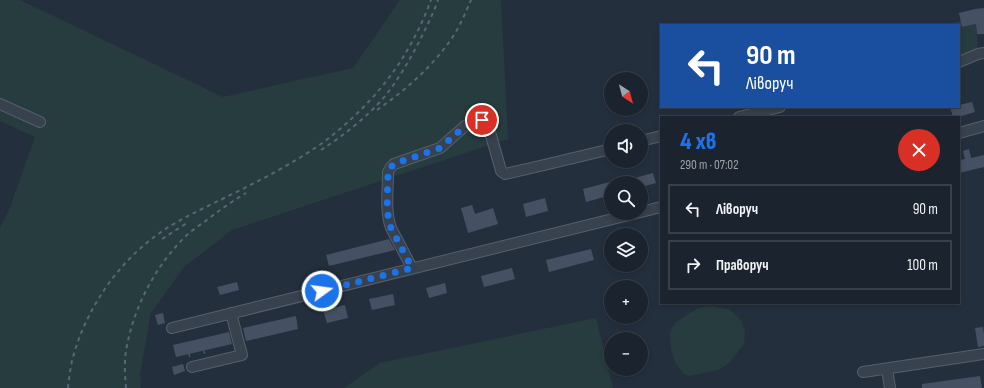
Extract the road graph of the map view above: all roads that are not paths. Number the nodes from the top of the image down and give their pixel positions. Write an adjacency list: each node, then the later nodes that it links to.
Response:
1 (984, 53): 2 (street)
2 (960, 62)
3 (0, 104): 6 (street)
4 (776, 108): 5 (street)
5 (743, 116)
6 (40, 122)
7 (984, 126): 8 (street)
8 (960, 133)
9 (660, 136): 10 (street)
10 (648, 139)
11 (604, 151): 15 (street)
12 (660, 207): 13 (street)
13 (648, 210)
14 (608, 220): 15 (street)
15 (412, 268): 16 (street)
16 (231, 314): 17 (street); 19 (street)
17 (172, 328)
18 (984, 354): 20 (street)
19 (192, 367)
20 (887, 369): 21 (street); 22 (street)
21 (863, 372)
22 (890, 388)

